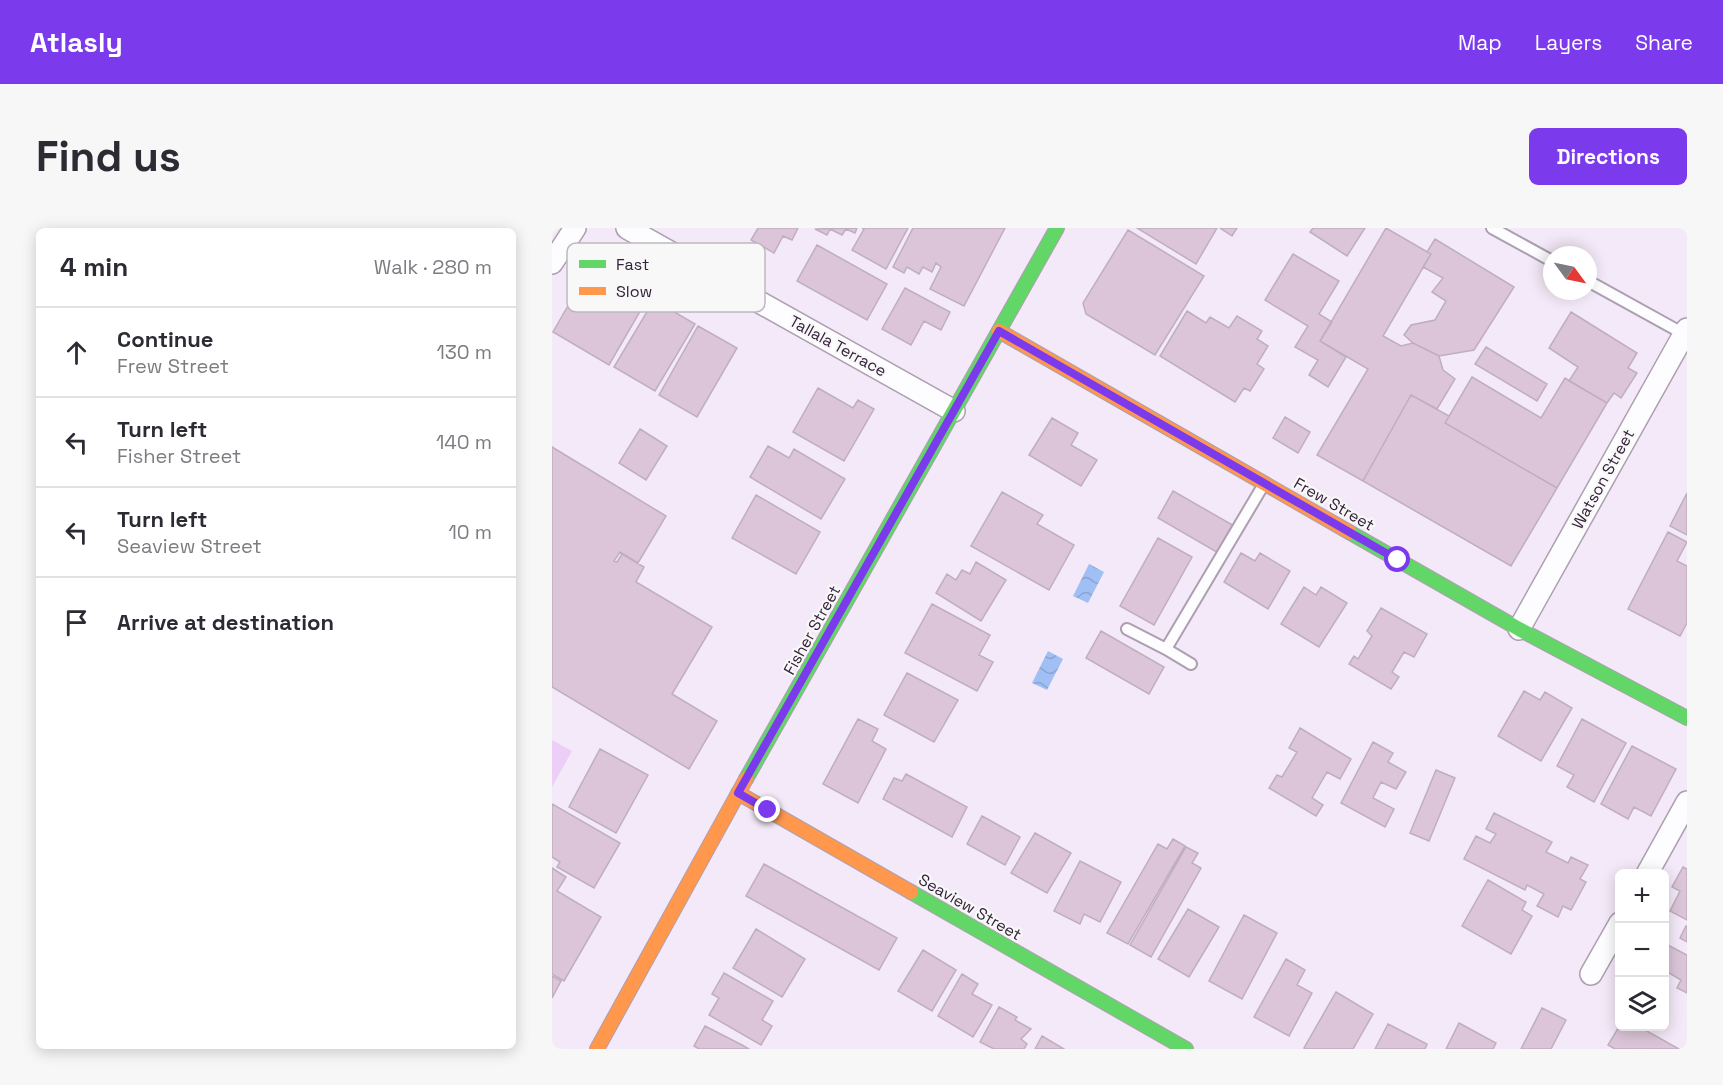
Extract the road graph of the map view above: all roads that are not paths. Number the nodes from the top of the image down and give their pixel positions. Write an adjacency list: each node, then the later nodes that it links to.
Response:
1 (575, 228): 7 (street)
2 (627, 228): 5 (street, Tallala Terrace)
3 (1057, 228): 10 (street, Fisher Street)
4 (1492, 228): 6 (lane)
5 (654, 243)
6 (1543, 256)
7 (552, 263)
8 (1597, 286): 11 (lane)
9 (765, 305): 12 (street, Tallala Terrace)
10 (999, 331): 12 (street, Fisher Street); 13 (street, Frew Street)
11 (1686, 332): 15 (street, Watson Street)
12 (954, 411): 19 (street, Fisher Street)
13 (1264, 483): 15 (street, Frew Street); 16 (lane)
14 (1127, 629): 16 (lane)
15 (1519, 629): 18 (street, Frew Street)
16 (1166, 650): 17 (lane)
17 (1191, 664)
18 (1687, 718)
19 (738, 793): 24 (street, Fisher Street); 25 (street, Seaview Street)
20 (1687, 802): 21 (street)
21 (1649, 869)
22 (1615, 932): 23 (street)
23 (1591, 974)
24 (597, 1049)
25 (1186, 1049)

